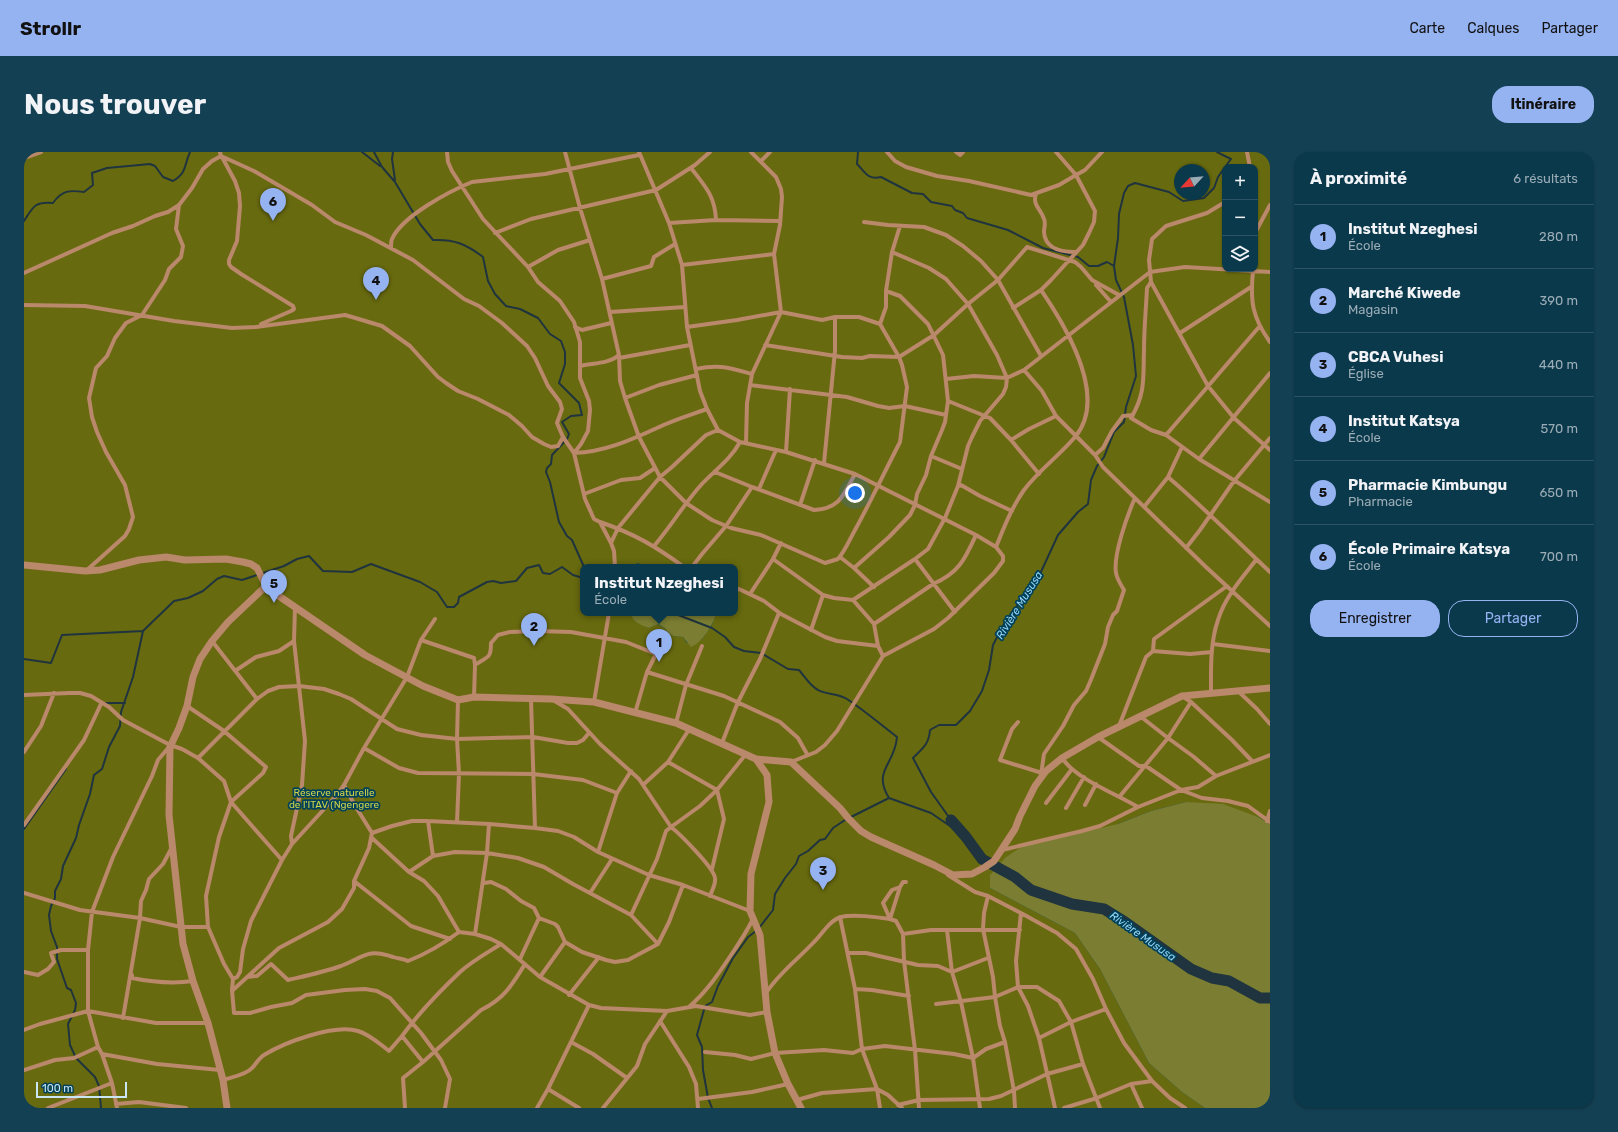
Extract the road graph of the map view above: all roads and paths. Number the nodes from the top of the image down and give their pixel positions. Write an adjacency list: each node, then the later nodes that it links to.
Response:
1 (41, 152): 15 (street)
2 (447, 152): 21 (street)
3 (565, 152): 19 (street)
4 (710, 152): 18 (street)
5 (751, 152): 16 (street)
6 (770, 152): 16 (street)
7 (887, 152): 23 (street)
8 (956, 152): 9 (street)
9 (963, 152)
10 (1056, 152): 20 (street)
11 (1102, 152): 20 (street)
12 (1247, 152): 17 (street)
13 (639, 153): 19 (street); 22 (street)
14 (221, 154): 25 (street); 39 (street); 71 (street)
15 (24, 158)
16 (761, 161): 31 (street)
17 (1249, 164)
18 (691, 168): 22 (street); 30 (street)
19 (570, 170): 21 (street); 27 (street)
20 (1076, 175): 23 (street); 41 (street)
21 (462, 186): 36 (street); 39 (street)
22 (656, 190): 27 (street); 33 (street)
23 (1036, 194): 41 (street)
24 (1222, 204): 48 (street)
25 (179, 205): 51 (street); 67 (street)
26 (1270, 205): 28 (street)
27 (580, 208): 36 (street); 37 (street)
28 (1265, 214): 29 (street); 35 (street)
29 (1270, 217)
30 (716, 220): 31 (street); 33 (street)
31 (780, 221): 42 (street)
32 (864, 222): 34 (street)
33 (669, 223): 38 (street)
34 (900, 226): 40 (street); 53 (street)
35 (1258, 228)
36 (495, 232): 45 (street)
37 (590, 240): 45 (street); 52 (street)
38 (675, 244): 44 (street); 52 (street)
39 (391, 248): 110 (street)
40 (892, 252): 58 (street); 61 (street)
41 (1074, 252): 43 (street)
42 (774, 254): 44 (street); 66 (street)
43 (1070, 260): 53 (street); 54 (street); 57 (street)
44 (682, 265): 63 (street)
45 (528, 267): 72 (street)
46 (1222, 269): 48 (street)
47 (1258, 271): 50 (street)
48 (1150, 272): 55 (street); 59 (street)
49 (1253, 272): 56 (street)
50 (1270, 272)
51 (24, 273)
52 (602, 279): 65 (street)
53 (998, 280): 61 (street); 64 (street)
54 (1092, 280): 59 (street); 60 (street)
55 (1151, 282): 75 (street); 103 (street)
56 (1251, 286): 74 (street); 75 (street)
57 (1041, 290): 64 (street); 77 (street)
58 (886, 291): 70 (street); 76 (street)
59 (1119, 295): 60 (street)
60 (1111, 302): 77 (street)
61 (968, 304): 76 (street); 91 (street)
62 (24, 305): 67 (street)
63 (686, 307): 65 (street); 73 (street)
64 (1013, 308): 83 (street)
65 (610, 312): 69 (street)
66 (781, 312): 68 (street); 73 (street); 80 (street)
67 (142, 315): 71 (street); 167 (street)
68 (835, 317): 70 (street); 82 (street)
69 (611, 323): 72 (street); 81 (street)
70 (880, 324): 84 (street)
71 (256, 327): 110 (street)
72 (575, 327): 85 (street)
73 (687, 327): 79 (street)
74 (1259, 327): 78 (street); 94 (street)
75 (1180, 333): 94 (street)
76 (934, 335): 84 (street); 92 (street)
77 (1068, 336): 83 (street); 108 (street)
78 (1270, 342)
79 (690, 345): 81 (street); 86 (street)
80 (764, 345): 82 (street); 90 (street)
81 (619, 356): 85 (street); 97 (street)
82 (834, 356): 84 (street); 96 (street)
83 (1041, 356): 87 (street)
84 (899, 357): 99 (street)
85 (580, 366): 120 (street)
86 (696, 369): 89 (street); 90 (street)
87 (1024, 370): 91 (street); 104 (street)
88 (1270, 373): 105 (street)
89 (697, 374): 97 (street); 100 (street)
90 (752, 374): 93 (street)
91 (1007, 378): 92 (street); 102 (street)
92 (946, 379): 98 (street)
93 (750, 385): 95 (street); 114 (street)
94 (1208, 386): 105 (street); 107 (street)
95 (790, 389): 96 (street); 119 (street)
96 (830, 395): 99 (street); 125 (street)
97 (625, 398): 109 (street)
98 (948, 401): 101 (street); 102 (street)
99 (905, 406): 101 (street); 136 (street)
100 (707, 409): 106 (street); 109 (street)
101 (946, 415): 121 (street)
102 (986, 415): 112 (street); 127 (street)
103 (1131, 415): 107 (street); 122 (street)
104 (1056, 416): 108 (street); 112 (street)
105 (1234, 418): 115 (street); 123 (street)
106 (718, 430): 113 (street); 131 (street)
107 (1166, 435): 116 (street)
108 (1076, 436): 122 (street); 130 (street)
109 (639, 437): 120 (street); 126 (street)
110 (564, 438): 120 (street)
111 (1270, 438): 115 (street)
112 (1011, 440): 130 (street)
113 (740, 442): 114 (street); 128 (street)
114 (746, 443): 117 (street)
115 (1264, 445): 118 (street); 133 (street)
116 (1182, 447): 123 (street); 132 (street)
117 (776, 450): 119 (street); 137 (street)
118 (1270, 450)
119 (786, 452): 124 (street)
120 (574, 453): 138 (street)
121 (931, 456): 127 (street); 143 (street)
122 (1096, 457): 139 (street)
123 (1199, 459): 133 (street)
124 (815, 460): 125 (street); 142 (street)
125 (824, 463): 129 (street)
126 (655, 468): 131 (street); 138 (street)
127 (962, 470): 134 (street)
128 (715, 472): 135 (street); 141 (street)
129 (855, 474): 136 (street); 142 (street)
130 (1039, 474): 145 (street)
131 (660, 477): 141 (street); 150 (street)
132 (1168, 477): 144 (street); 146 (street)
133 (1234, 482): 140 (street); 146 (street)
134 (958, 486): 145 (street); 147 (street)
135 (752, 487): 137 (street); 149 (street)
136 (878, 487): 143 (street); 157 (street)
137 (759, 489): 142 (street)
138 (584, 494): 148 (street)
139 (1135, 498): 144 (street); 250 (street)
140 (1270, 502)
141 (686, 503): 149 (street); 154 (street)
142 (800, 505)
143 (915, 505): 147 (street); 165 (street)
144 (1144, 507): 156 (street)
145 (1012, 511): 155 (street)
146 (1211, 515): 156 (street); 160 (street)
147 (945, 518): 151 (street); 159 (street)
148 (600, 522): 150 (street); 152 (street)
149 (726, 526): 153 (street); 163 (street)
150 (618, 528): 152 (street); 154 (street)
151 (976, 535): 155 (street); 168 (street)
152 (611, 542): 161 (street)
153 (781, 543): 157 (street); 158 (street)
154 (654, 546): 162 (street)
155 (996, 547): 179 (street)
156 (1186, 548): 170 (street)
157 (840, 557): 165 (street)
158 (773, 558): 174 (street); 175 (street)
159 (915, 559): 168 (street); 171 (street)
160 (1256, 560): 166 (street); 173 (street)
161 (614, 564)
162 (680, 564)
163 (694, 564)
164 (24, 565): 167 (street)
165 (854, 568): 171 (street)
166 (1269, 569)
167 (85, 571): 169 (street)
168 (933, 584): 179 (street); 182 (street)
169 (266, 586): 177 (street); 187 (street)
170 (1227, 586): 173 (street); 192 (street)
171 (874, 587): 176 (street)
172 (738, 589): 174 (street)
173 (1232, 591): 183 (street); 189 (street)
174 (750, 594): 178 (street)
175 (823, 595): 176 (street); 184 (street)
176 (853, 600): 182 (street)
177 (295, 606): 188 (street); 199 (street)
178 (779, 612): 184 (street); 214 (street)
179 (955, 612): 195 (street)
180 (608, 616): 185 (street)
181 (435, 619): 186 (street)
182 (874, 624): 191 (street)
183 (1270, 626)
184 (811, 630): 191 (street)
185 (604, 637): 196 (street); 198 (street); 213 (street)
186 (421, 640): 196 (street); 199 (street)
187 (212, 641): 197 (street); 217 (street)
188 (294, 641): 197 (street); 201 (street)
189 (1214, 644): 193 (street); 194 (street)
190 (702, 646): 200 (street)
191 (878, 646): 195 (street)
192 (1153, 651): 194 (street); 224 (street)
193 (1270, 651)
194 (1212, 652): 205 (street)
195 (883, 656): 237 (street)
196 (475, 664): 208 (street)
197 (235, 671): 209 (street)
198 (647, 672): 200 (street); 218 (street)
199 (406, 677): 212 (street); 220 (street)
200 (686, 685): 214 (street); 222 (street)
201 (299, 686): 209 (street); 220 (street); 275 (street)
202 (1270, 688): 203 (street)
203 (1238, 691): 205 (street); 223 (street)
204 (54, 693): 206 (street); 216 (street); 235 (street)
205 (1211, 694): 207 (street)
206 (24, 695)
207 (1182, 696): 215 (street); 219 (street)
208 (474, 697): 210 (street); 212 (street)
209 (257, 699): 226 (street)
210 (531, 699): 211 (street); 228 (street)
211 (551, 699): 213 (street); 227 (street)
212 (458, 700): 231 (street)
213 (594, 702): 218 (street)
214 (738, 702): 232 (street); 237 (street)
215 (1191, 702): 230 (street); 242 (street)
216 (101, 704): 233 (street); 270 (street)
217 (187, 706): 226 (street); 233 (street)
218 (635, 713): 222 (street)
219 (1140, 716): 224 (street); 230 (street)
220 (382, 718): 231 (street); 234 (street)
221 (1018, 722): 250 (street)
222 (676, 723): 225 (street)
223 (1270, 724)
224 (1119, 726): 229 (street)
225 (690, 728): 232 (street); 243 (street)
226 (224, 731): 239 (street); 260 (street)
227 (589, 733): 228 (street); 247 (street)
228 (532, 737): 231 (street); 249 (street)
229 (1098, 737): 240 (street); 245 (street)
230 (1168, 738): 245 (street); 251 (street)
231 (457, 739): 248 (street)
232 (722, 743): 236 (street)
233 (170, 746): 239 (street); 274 (street); 296 (street)
234 (364, 748): 248 (street); 255 (street)
235 (24, 752)
236 (746, 754): 241 (street); 256 (street)
237 (807, 754): 244 (street)
238 (1270, 755): 242 (street)
239 (198, 758): 260 (street)
240 (1062, 758): 246 (street); 250 (street)
241 (756, 759): 244 (street); 295 (street)
242 (1252, 761): 251 (street)
243 (668, 762): 253 (street); 256 (street)
244 (790, 762): 282 (street)
245 (1146, 766): 257 (street); 259 (street)
246 (1072, 769): 252 (street); 261 (street)
247 (631, 771): 253 (street); 258 (street)
248 (459, 774): 249 (street); 268 (street)
249 (533, 774): 258 (street); 272 (street)
250 (1041, 775): 276 (street)
251 (1216, 776): 257 (street)
252 (1084, 777): 254 (street); 264 (street)
253 (644, 784): 271 (street)
254 (1096, 784): 259 (street); 262 (street)
255 (344, 785): 273 (street); 275 (street)
256 (717, 790): 271 (street); 283 (street)
257 (1181, 790): 263 (street); 267 (street)
258 (617, 793): 277 (street)
259 (1120, 796): 263 (street)
260 (231, 802): 281 (street); 305 (street)
261 (1046, 803)
262 (1085, 805)
263 (1138, 807): 276 (street)
264 (1066, 808)
265 (1270, 811): 267 (street)
266 (428, 821): 268 (street); 273 (street); 279 (street)
267 (1268, 821)
268 (457, 822): 269 (street)
269 (489, 824): 272 (street); 278 (street)
270 (24, 825)
271 (671, 827): 283 (street); 285 (street)
272 (535, 828): 277 (street)
273 (372, 836): 284 (street); 286 (street)
274 (171, 843): 300 (street); 304 (street)
275 (292, 844): 281 (street)
276 (1002, 850): 282 (street)
277 (598, 852): 280 (street)
278 (487, 853): 279 (street); 287 (street); 292 (street)
279 (433, 856): 284 (street)
280 (612, 859): 285 (street); 292 (street)
281 (282, 860): 328 (street)
282 (940, 869): 294 (street)
283 (712, 870): 293 (street)
284 (409, 872): 309 (street)
285 (649, 874): 289 (street); 298 (street)
286 (354, 881): 312 (street); 326 (street)
287 (484, 882): 301 (street); 310 (street)
288 (906, 882): 290 (street)
289 (683, 885): 293 (street); 315 (street)
290 (900, 886): 302 (street); 302 (street)
291 (24, 893): 296 (street)
292 (590, 893): 298 (street)
293 (710, 896): 295 (street)
294 (988, 896): 297 (street); 306 (street)
295 (750, 911): 303 (street)
296 (92, 912): 300 (street); 316 (street)
297 (1021, 913): 308 (street); 341 (street)
298 (631, 915): 315 (street)
299 (840, 917): 302 (street); 317 (street); 333 (street)
300 (140, 918): 304 (street); 323 (street)
301 (539, 918): 313 (street); 320 (street)
302 (890, 919): 311 (street)
303 (754, 922): 333 (street); 340 (street)
304 (181, 927): 305 (street); 329 (street)
305 (208, 927): 328 (street)
306 (983, 929): 307 (street); 308 (street); 319 (street)
307 (947, 930): 311 (street); 325 (street)
308 (1020, 930): 330 (street)
309 (459, 932): 310 (street); 312 (street)
310 (475, 934): 314 (street)
311 (903, 934): 321 (street)
312 (450, 939): 326 (street)
313 (565, 942): 318 (street); 327 (street)
314 (501, 944): 320 (street); 349 (street)
315 (658, 944): 318 (street)
316 (88, 950): 324 (street); 343 (street)
317 (848, 953): 321 (street); 332 (street)
318 (599, 957): 334 (street)
319 (988, 958): 325 (street); 336 (street)
320 (520, 959): 322 (street)
321 (904, 961): 325 (street); 335 (street)
322 (525, 964): 327 (street); 358 (street)
323 (131, 971): 329 (street); 345 (street)
324 (24, 972)
325 (952, 972): 337 (street)
326 (246, 977): 331 (street)
327 (540, 977): 334 (street)
328 (233, 979): 331 (street)
329 (193, 981): 348 (street)
330 (1018, 987): 336 (street); 347 (street); 352 (street)
331 (232, 990): 349 (street)
332 (855, 990): 335 (street); 356 (street)
333 (766, 994): 344 (street)
334 (569, 995): 339 (street)
335 (909, 996): 357 (street)
336 (995, 997): 337 (street); 354 (street)
337 (962, 1002): 338 (street); 362 (street)
338 (936, 1004)
339 (589, 1005): 342 (street); 353 (street)
340 (690, 1006): 342 (street); 344 (street)
341 (1106, 1009): 347 (street); 370 (street)
342 (667, 1010): 346 (street)
343 (88, 1011): 345 (street); 350 (street); 355 (street)
344 (767, 1012): 360 (street)
345 (123, 1018): 348 (street)
346 (660, 1021): 368 (street); 378 (street)
347 (1071, 1022): 352 (street); 364 (street)
348 (208, 1023): 366 (street)
349 (412, 1023): 351 (street); 358 (street)
350 (24, 1030)
351 (402, 1036): 363 (street); 369 (street)
352 (1039, 1038): 367 (street)
353 (572, 1042): 368 (street); 374 (street)
354 (1005, 1042): 362 (street); 376 (street)
355 (98, 1047): 361 (street); 365 (street)
356 (862, 1049): 357 (street); 360 (street); 375 (street)
357 (915, 1050): 362 (street); 381 (street)
358 (436, 1052): 363 (street); 388 (street)
359 (705, 1052): 360 (street)
360 (775, 1053): 372 (street)
361 (102, 1054): 366 (street); 371 (street)
362 (973, 1058): 379 (street)
363 (423, 1062): 387 (street)
364 (1083, 1064): 367 (street); 377 (street)
365 (24, 1070)
366 (220, 1070): 369 (street)
367 (1047, 1074): 376 (street); 399 (street)
368 (627, 1078): 391 (street)
369 (223, 1080): 386 (street)
370 (1152, 1081): 373 (street); 403 (street)
371 (112, 1083): 383 (street); 384 (street)
372 (788, 1084): 378 (street); 380 (street)
373 (1131, 1084): 377 (street); 402 (street)
374 (548, 1089): 389 (street); 390 (street)
375 (877, 1089): 380 (street); 382 (street); 394 (street)
376 (1014, 1091): 379 (street); 398 (street)
377 (1097, 1098): 400 (street); 401 (street)
378 (698, 1099): 392 (street)
379 (980, 1099): 381 (street); 397 (street)
380 (797, 1100): 393 (street)
381 (919, 1100): 382 (street); 396 (street)
382 (898, 1105): 395 (street)
383 (116, 1106): 385 (street)
384 (48, 1108)
385 (186, 1108)
386 (227, 1108)
387 (405, 1108)
388 (445, 1108)
389 (537, 1108)
390 (579, 1108)
391 (602, 1108)
392 (698, 1108)
393 (800, 1108)
394 (880, 1108)
395 (902, 1108)
396 (919, 1108)
397 (980, 1108)
398 (1015, 1108)
399 (1055, 1108)
400 (1064, 1108)
401 (1100, 1108)
402 (1142, 1108)
403 (1185, 1108)

